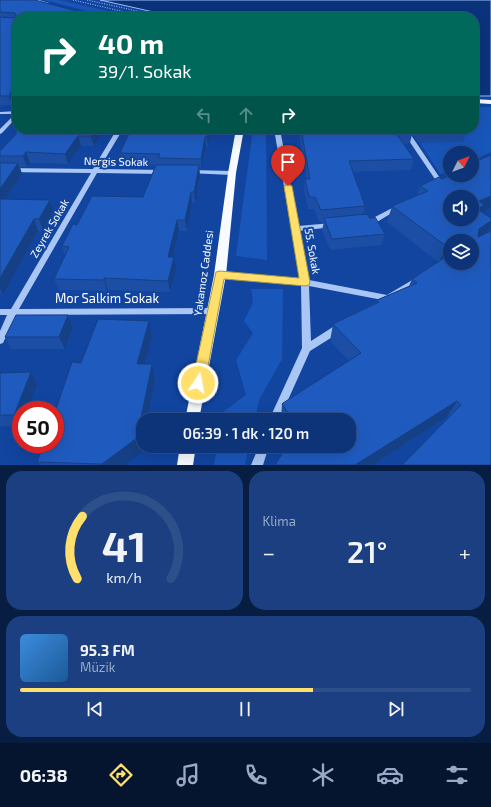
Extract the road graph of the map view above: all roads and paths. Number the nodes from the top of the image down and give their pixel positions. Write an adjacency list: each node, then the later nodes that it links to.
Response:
1 (36, 0): 4 (street)
2 (73, 0): 5 (path)
3 (87, 0): 6 (path)
4 (49, 4)
5 (125, 12)
6 (141, 12)
7 (479, 101): 8 (main road)
8 (491, 102)
9 (0, 113): 10 (street)
10 (12, 113)
11 (12, 119): 12 (street)
12 (0, 132)
13 (117, 134): 18 (street, Zeyrek Sokak)
14 (239, 134): 21 (main road, Yakamoz Caddesi)
15 (278, 134): 26 (street, 55. Sokak)
16 (408, 134): 22 (street)
17 (0, 170): 18 (street, Nergis Sokak)
18 (95, 171): 19 (street, Nergis Sokak); 34 (street, Zeyrek Sokak)
19 (171, 172)
20 (186, 172): 21 (street)
21 (232, 173): 27 (main road, Yakamoz Caddesi)
22 (435, 187)
23 (402, 205): 24 (street)
24 (359, 222)
25 (335, 224): 26 (street)
26 (296, 229): 29 (street, 55. Sokak)
27 (220, 275): 29 (street); 32 (main road, Yakamoz Caddesi)
28 (423, 278): 30 (street)
29 (305, 282): 30 (street); 37 (street, 55. Sokak)
30 (388, 298): 31 (street)
31 (375, 306)
32 (214, 311): 34 (street, Mor Salkim Sokak); 38 (main road, Yakamoz Caddesi)
33 (0, 312): 34 (street, Mor Salkim Sokak)
34 (13, 312): 36 (street, Zeyrek Sokak)
35 (348, 323): 37 (street)
36 (0, 340)
37 (307, 348): 39 (street, 55. Sokak)
38 (193, 413)
39 (277, 413)
40 (187, 453): 42 (main road)
41 (261, 453): 43 (street)
42 (184, 465)
43 (257, 465)

